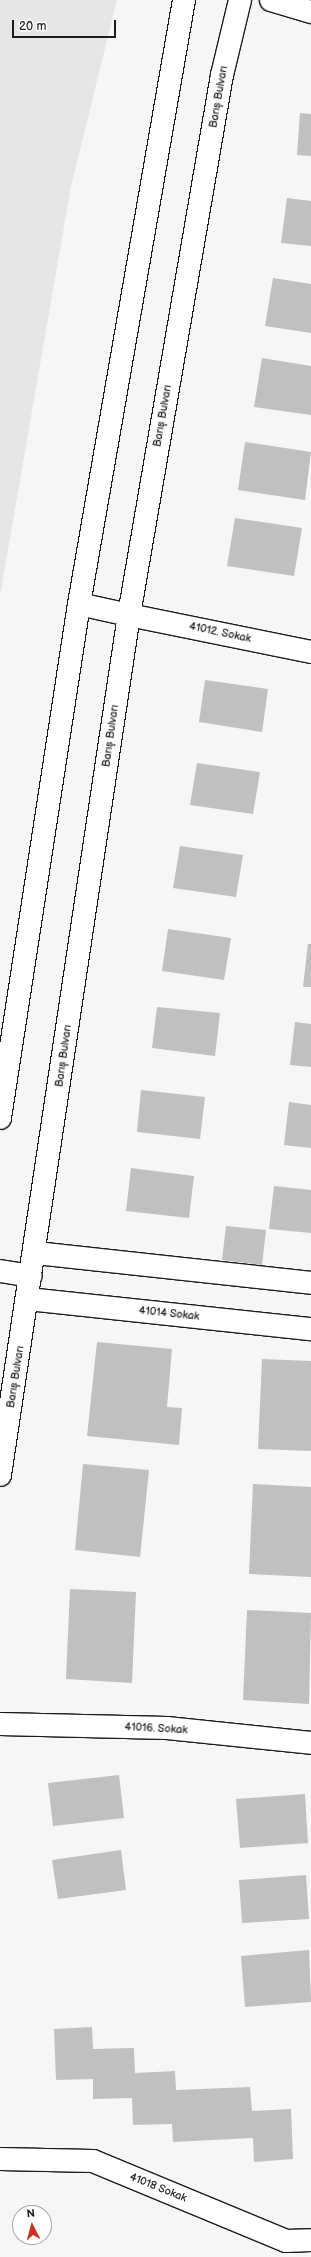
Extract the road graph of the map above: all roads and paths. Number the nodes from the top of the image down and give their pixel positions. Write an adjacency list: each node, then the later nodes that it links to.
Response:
1 (184, 0): 5 (main road)
2 (240, 0): 6 (main road, Barış Bulvarı)
3 (271, 0): 4 (main road)
4 (311, 12)
5 (79, 604): 6 (main road, 41012. Sokak); 8 (main road)
6 (129, 615): 7 (main road, 41012. Sokak); 9 (main road, Barış Bulvarı)
7 (311, 652)
8 (0, 1118)
9 (36, 1253): 11 (main road, Barış Bulvarı); 12 (main road)
10 (0, 1271): 11 (main road)
11 (31, 1276): 13 (main road, Barış Bulvarı)
12 (311, 1283)
13 (28, 1299): 14 (main road, 41014 Sokak); 15 (main road, Barış Bulvarı)
14 (311, 1329)
15 (0, 1475)
16 (0, 1724): 17 (main road, 41016. Sokak)
17 (311, 1743)
18 (0, 2159): 19 (main road, 41018 Sokak)
19 (311, 2240)

